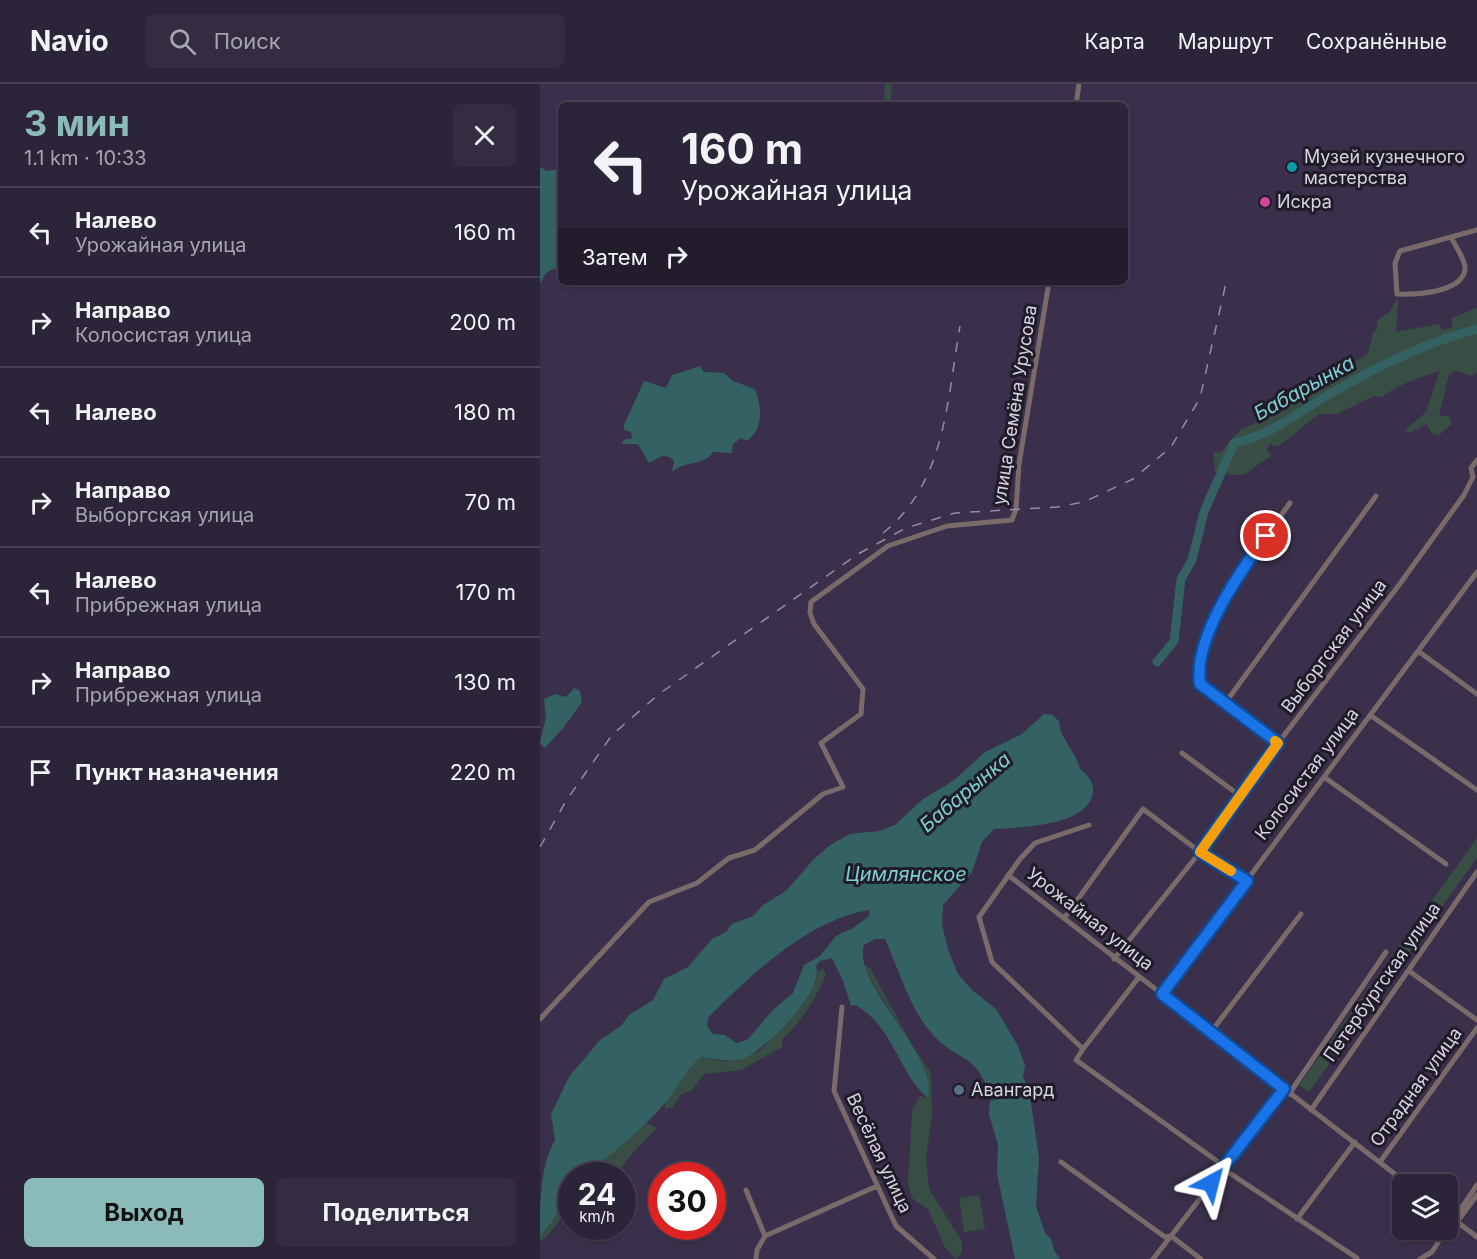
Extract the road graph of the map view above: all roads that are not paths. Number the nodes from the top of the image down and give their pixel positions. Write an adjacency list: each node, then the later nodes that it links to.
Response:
1 (1079, 84): 2 (street)
2 (1076, 102)
3 (1477, 230): 4 (street)
4 (1452, 239): 4 (street)
5 (1049, 285): 33 (street, улица Семёна Урусова)
6 (1477, 460): 14 (street, Выборгская улица)
7 (1376, 496): 12 (street)
8 (1290, 502): 12 (street)
9 (1477, 572): 10 (street, Колосистая улица)
10 (1418, 651): 11 (street); 13 (street, Колосистая улица)
11 (1477, 694)
12 (1226, 702): 14 (street)
13 (1370, 715): 16 (street, Колосистая улица); 17 (street)
14 (1278, 743): 18 (street, Выборгская улица)
15 (1182, 753): 18 (street)
16 (1324, 777): 21 (street); 24 (street, Колосистая улица)
17 (1477, 790)
18 (1239, 795): 20 (street, Выборгская улица)
19 (1089, 825): 23 (street)
20 (1200, 852): 24 (street); 26 (street); 28 (street, Выборгская улица)
21 (1446, 864)
22 (1477, 872): 29 (street, Петербургская улица)
23 (1008, 875): 26 (street, Урожайная улица); 37 (street)
24 (1247, 881): 31 (street, Колосистая улица)
25 (1301, 914): 36 (street)
26 (1065, 917): 28 (street, Урожайная улица)
27 (1386, 952): 38 (street, Петербургская улица)
28 (1114, 958): 30 (street, Урожайная улица)
29 (1409, 971): 34 (street); 39 (street, Петербургская улица)
30 (1139, 977): 31 (street, Урожайная улица); 37 (street)
31 (1162, 994): 36 (street, Урожайная улица)
32 (842, 1007): 46 (street, Весёлая улица)
33 (540, 1019)
34 (1477, 1020)
35 (1477, 1028): 42 (street, Отрадная улица)
36 (1211, 1032): 38 (street, Урожайная улица)
37 (1083, 1049): 43 (street)
38 (1287, 1092): 39 (street, Урожайная улица); 43 (street, Петербургская улица)
39 (1311, 1110): 40 (street, Урожайная улица)
40 (1355, 1142): 42 (street, Урожайная улица); 51 (street)
41 (1061, 1162): 54 (street)
42 (1380, 1162): 44 (street, Урожайная улица)
43 (1224, 1166): 51 (street); 54 (street, Петербургская улица)
44 (1395, 1174)
45 (1477, 1185): 49 (street)
46 (877, 1186): 53 (street); 59 (street, Весёлая улица)
47 (746, 1190): 53 (street)
48 (1477, 1195): 50 (street)
49 (1458, 1211)
50 (1458, 1213)
51 (1297, 1219): 57 (street)
52 (1458, 1224): 55 (street)
53 (765, 1236): 58 (street)
54 (1171, 1236): 60 (street, Петербургская улица); 61 (street)
55 (1477, 1238)
56 (1440, 1240): 62 (street)
57 (1357, 1258)
58 (756, 1259)
59 (934, 1259)
60 (1153, 1259)
61 (1201, 1259)
62 (1420, 1259)

